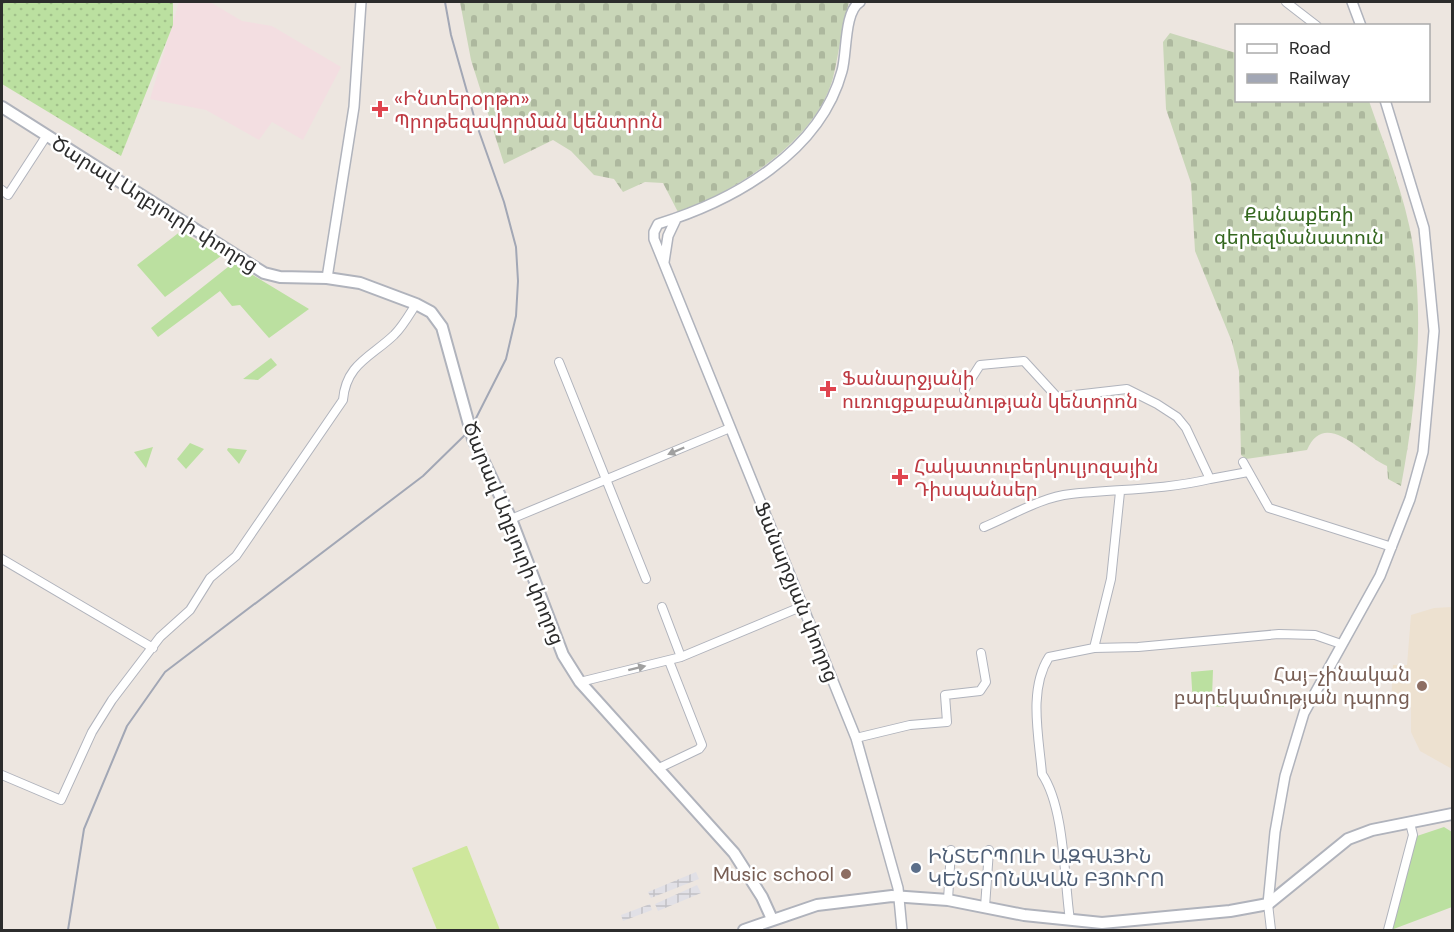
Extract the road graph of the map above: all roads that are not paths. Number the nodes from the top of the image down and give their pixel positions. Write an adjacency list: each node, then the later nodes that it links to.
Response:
1 (361, 2): 14 (street)
2 (860, 2): 12 (street, Ֆանարջյան փողոց)
3 (1286, 2): 5 (street)
4 (1351, 2): 6 (street)
5 (1314, 24)
6 (1359, 24)
7 (1387, 102): 26 (street)
8 (1387, 102): 47 (street)
9 (2, 107): 10 (main road, Ծարավ Աղբյուրի փողոց)
10 (47, 135): 11 (street); 14 (main road, Ծարավ Աղբյուրի փողոց)
11 (4, 195)
12 (676, 219): 13 (street); 13 (street, Ֆանարջյան փողոց)
13 (664, 262): 18 (street, Ֆանարջյան փողոց)
14 (327, 278): 15 (main road, Ծարավ Աղբյուրի փողոց)
15 (416, 304): 24 (main road, Ծարավ Աղբյուրի փողոց); 32 (street)
16 (559, 362): 22 (street)
17 (964, 390): 21 (street)
18 (730, 428): 22 (street, one-way to 22); 30 (street, Ֆանարջյան փողոց)
19 (1243, 462): 20 (street)
20 (1248, 472): 21 (street); 26 (street)
21 (1210, 479): 23 (street)
22 (606, 480): 24 (street); 28 (street)
23 (1120, 492): 25 (street); 33 (street)
24 (511, 519): 37 (main road, Ծարավ Աղբյուրի փողոց)
25 (984, 527)
26 (1392, 547): 31 (street)
27 (2, 559): 32 (street)
28 (646, 579)
29 (662, 606): 35 (street)
30 (803, 606): 35 (street); 38 (street, Ֆանարջյան փողոց)
31 (1341, 644): 33 (street); 47 (street)
32 (153, 648): 40 (street)
33 (1094, 648): 49 (street)
34 (981, 653): 38 (street)
35 (681, 657): 36 (street)
36 (669, 661): 37 (street, one-way to 36); 39 (street)
37 (580, 682): 39 (main road, Ծարավ Աղբյուրի փողոց)
38 (856, 738): 45 (street, Ֆանարջյան փողոց)
39 (657, 769): 50 (main road, Ծարավ Աղբյուրի փողոց)
40 (2, 775)
41 (1452, 814): 42 (main road)
42 (1410, 823): 47 (main road); 54 (street)
43 (951, 850): 46 (street)
44 (989, 850): 48 (street)
45 (900, 896): 46 (main road); 50 (main road); 52 (street, Ֆանարջյան փողոց)
46 (948, 900): 48 (main road)
47 (1270, 903): 49 (main road); 53 (street)
48 (986, 907): 49 (main road)
49 (1070, 920)
50 (766, 924): 51 (main road)
51 (744, 930)
52 (903, 930)
53 (1271, 930)
54 (1388, 930)

